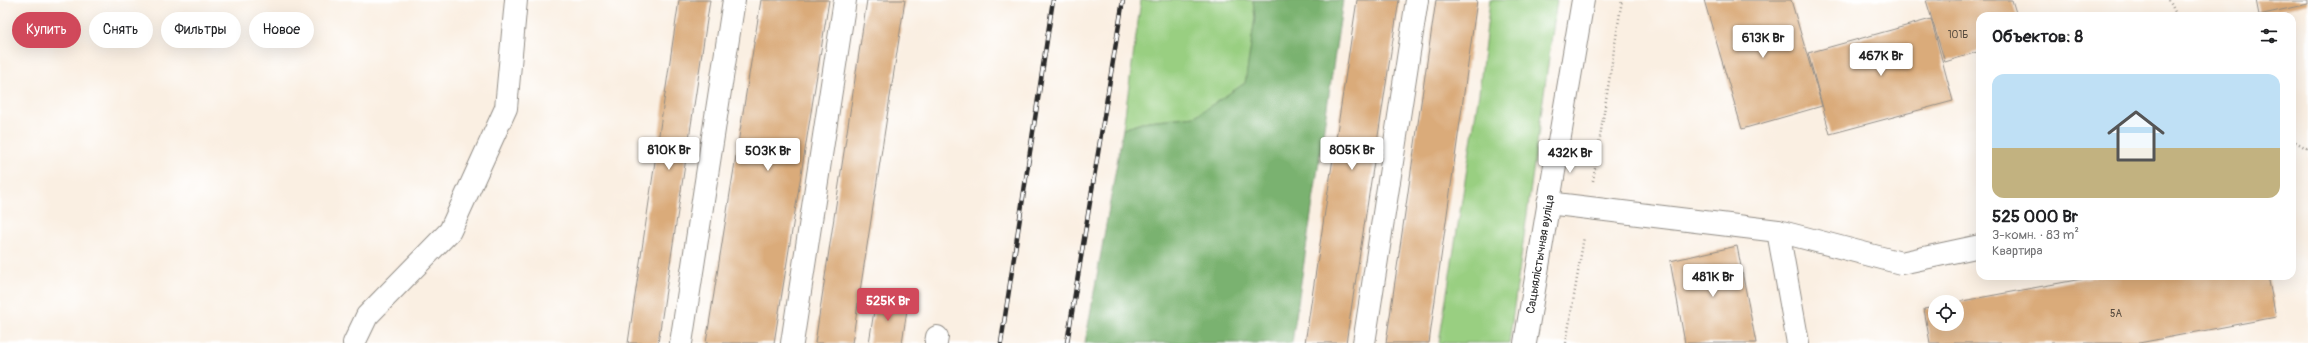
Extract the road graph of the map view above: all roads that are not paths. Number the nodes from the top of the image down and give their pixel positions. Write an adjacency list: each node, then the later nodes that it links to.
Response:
1 (516, 0): 9 (street)
2 (734, 0): 10 (street)
3 (845, 0): 11 (street)
4 (1417, 0): 12 (street)
5 (1583, 0): 6 (street, Сацыялістычная вуліца)
6 (1548, 203): 7 (street); 13 (street, Сацыялістычная вуліца)
7 (1778, 231): 8 (street); 14 (street)
8 (1976, 247)
9 (354, 343)
10 (681, 343)
11 (792, 343)
12 (1364, 343)
13 (1525, 343)
14 (1798, 343)

